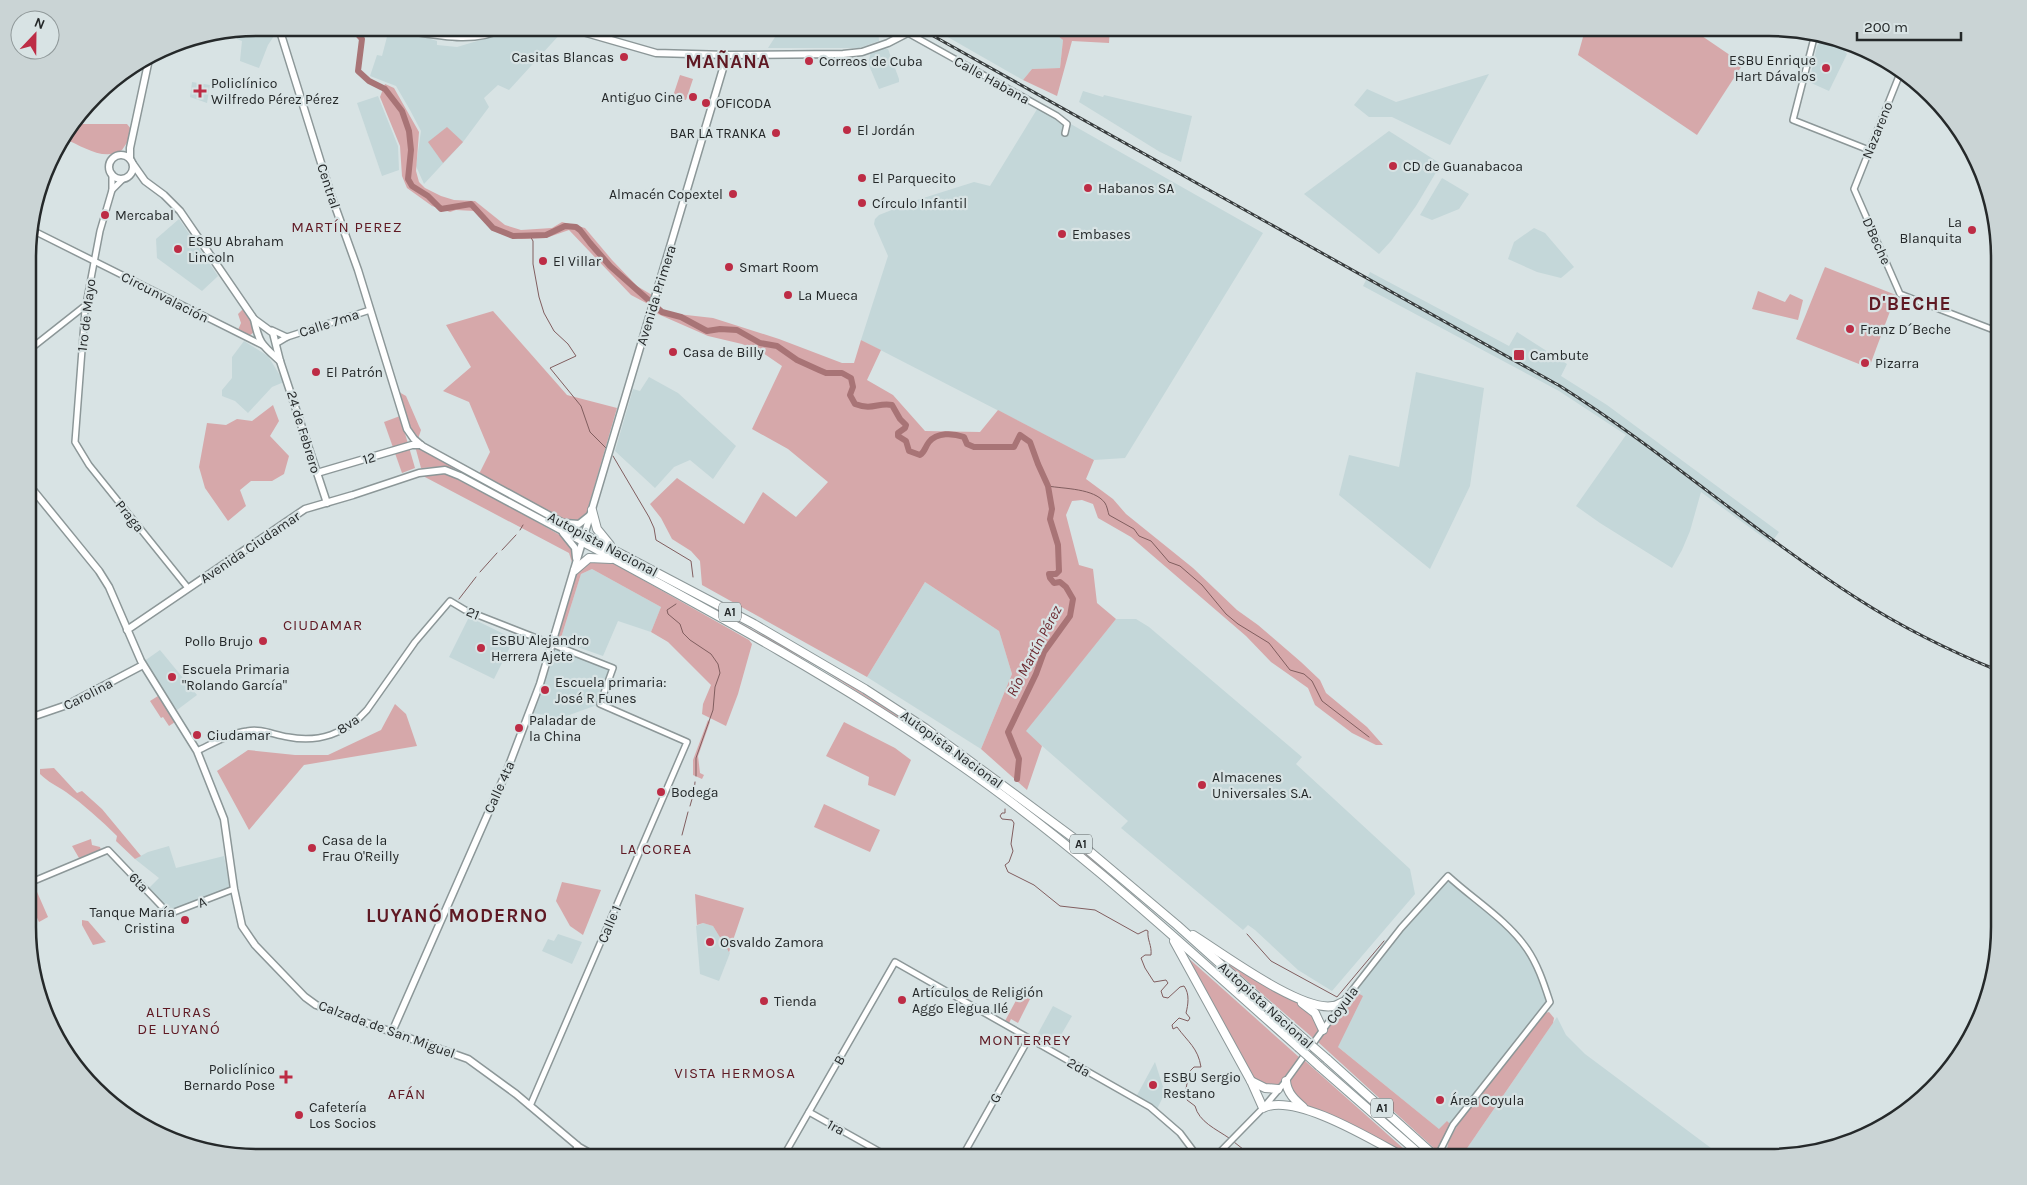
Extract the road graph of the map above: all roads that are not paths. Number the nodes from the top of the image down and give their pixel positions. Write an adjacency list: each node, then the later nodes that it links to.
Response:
1 (282, 36): 24 (main road, Central)
2 (456, 36): 3 (main road)
3 (472, 36)
4 (597, 36): 8 (main road)
5 (901, 36): 8 (main road)
6 (913, 36): 11 (street, Calle Habana)
7 (1813, 41): 13 (street)
8 (727, 55): 42 (main road, Avenida Primera)
9 (148, 66): 12 (main road)
10 (1898, 78): 13 (street, Nazareno)
11 (1065, 133)
12 (130, 148): 14 (main road); 15 (main road)
13 (1869, 150): 19 (street, Nazareno)
14 (120, 155): 15 (main road); 16 (main road)
15 (132, 162): 17 (main road); 18 (main road, 24 de Febrero)
16 (112, 174): 17 (main road); 20 (street, 1ro de Mayo)
17 (126, 177): 18 (main road, 24 de Febrero); 20 (street, 1ro de Mayo)
18 (145, 181): 25 (main road, 24 de Febrero)
19 (1854, 189): 27 (street, D'Beche)
20 (112, 190): 22 (street, 1ro de Mayo)
21 (38, 232): 22 (street, Circunvalación)
22 (94, 261): 23 (street, 1ro de Mayo); 30 (street, Circunvalación)
23 (86, 305): 32 (street); 36 (street, 1ro de Mayo)
24 (370, 310): 29 (street, Calle 7ma); 35 (main road, Central)
25 (254, 319): 26 (main road, 24 de Febrero); 28 (main road, 24 de Febrero)
26 (268, 328): 28 (main road); 29 (street, Calle 7ma); 31 (main road, 24 de Febrero)
27 (1991, 329)
28 (257, 332): 30 (street); 33 (main road, 24 de Febrero)
29 (287, 337): 31 (street, Calle 7ma)
30 (248, 338): 33 (street, Circunvalación)
31 (277, 343): 33 (main road); 34 (main road, 24 de Febrero)
32 (36, 345)
33 (264, 347): 34 (main road, 24 de Febrero)
34 (280, 361): 38 (main road, 24 de Febrero)
35 (407, 429): 37 (main road, Autopista Nacional / A1)
36 (75, 442): 47 (street, Praga)
37 (422, 446): 38 (main road, 12); 43 (main road, Autopista Nacional / A1)
38 (317, 473): 41 (main road, 24 de Febrero)
39 (411, 475): 41 (main road, Avenida Ciudamar); 43 (main road, Autopista Nacional / A1)
40 (36, 492): 49 (main road, Calzada de San Miguel)
41 (327, 503): 47 (main road, Avenida Ciudamar)
42 (592, 510): 43 (main road); 44 (main road, Avenida Primera); 45 (highway)
43 (555, 523): 44 (main road, Autopista Nacional / A1); 46 (main road)
44 (584, 538): 45 (highway, Autopista Nacional / A1); 46 (main road, Calle 4ta)
45 (620, 558): 46 (highway); 58 (highway, Autopista Nacional / A1); 59 (highway, Autopista Nacional / A1)
46 (575, 570): 50 (main road, Calle 4ta)
47 (188, 588): 49 (main road, Avenida Ciudamar)
48 (450, 601): 50 (street, 21); 54 (street, 8va)
49 (127, 630): 51 (main road, Calzada de San Miguel)
50 (553, 644): 53 (street, 21); 64 (main road, Calle 4ta)
51 (143, 665): 52 (main road, Carolina); 54 (main road, Calzada de San Miguel)
52 (36, 716)
53 (687, 742): 69 (street, Calle 1)
54 (197, 751): 56 (main road, Calzada de San Miguel)
55 (36, 880): 57 (street, 6ta)
56 (234, 889): 57 (street, A); 64 (main road, Calzada de San Miguel)
57 (169, 914)
58 (1176, 925): 61 (highway); 83 (highway, Autopista Nacional / A1, bridge)
59 (1171, 935): 66 (highway); 82 (highway, Autopista Nacional / A1, bridge)
60 (895, 962): 65 (street, 2da); 72 (street, B)
61 (1300, 1001): 62 (highway); 63 (highway)
62 (1343, 1002): 63 (street, Coyula); 84 (street, Coyula)
63 (1323, 1030): 67 (street, Coyula)
64 (392, 1032): 69 (main road, Calzada de San Miguel)
65 (1029, 1038): 78 (street, G); 79 (street, 2da)
66 (1251, 1081): 68 (highway); 70 (highway)
67 (1286, 1081): 68 (street, Coyula); 71 (highway)
68 (1278, 1089): 70 (street, Coyula)
69 (530, 1106): 73 (main road, Calzada de San Miguel)
70 (1263, 1108): 71 (highway); 80 (street, Coyula)
71 (1303, 1108): 81 (highway)
72 (810, 1112): 76 (street, B); 77 (street, 1ra)
73 (577, 1146): 74 (street); 75 (main road, Calzada de San Miguel)
74 (576, 1149)
75 (582, 1149)
76 (788, 1149)
77 (875, 1149)
78 (967, 1149)
79 (1192, 1149)
80 (1223, 1149)
81 (1389, 1149)
82 (1414, 1149)
83 (1427, 1149)
84 (1440, 1149)

